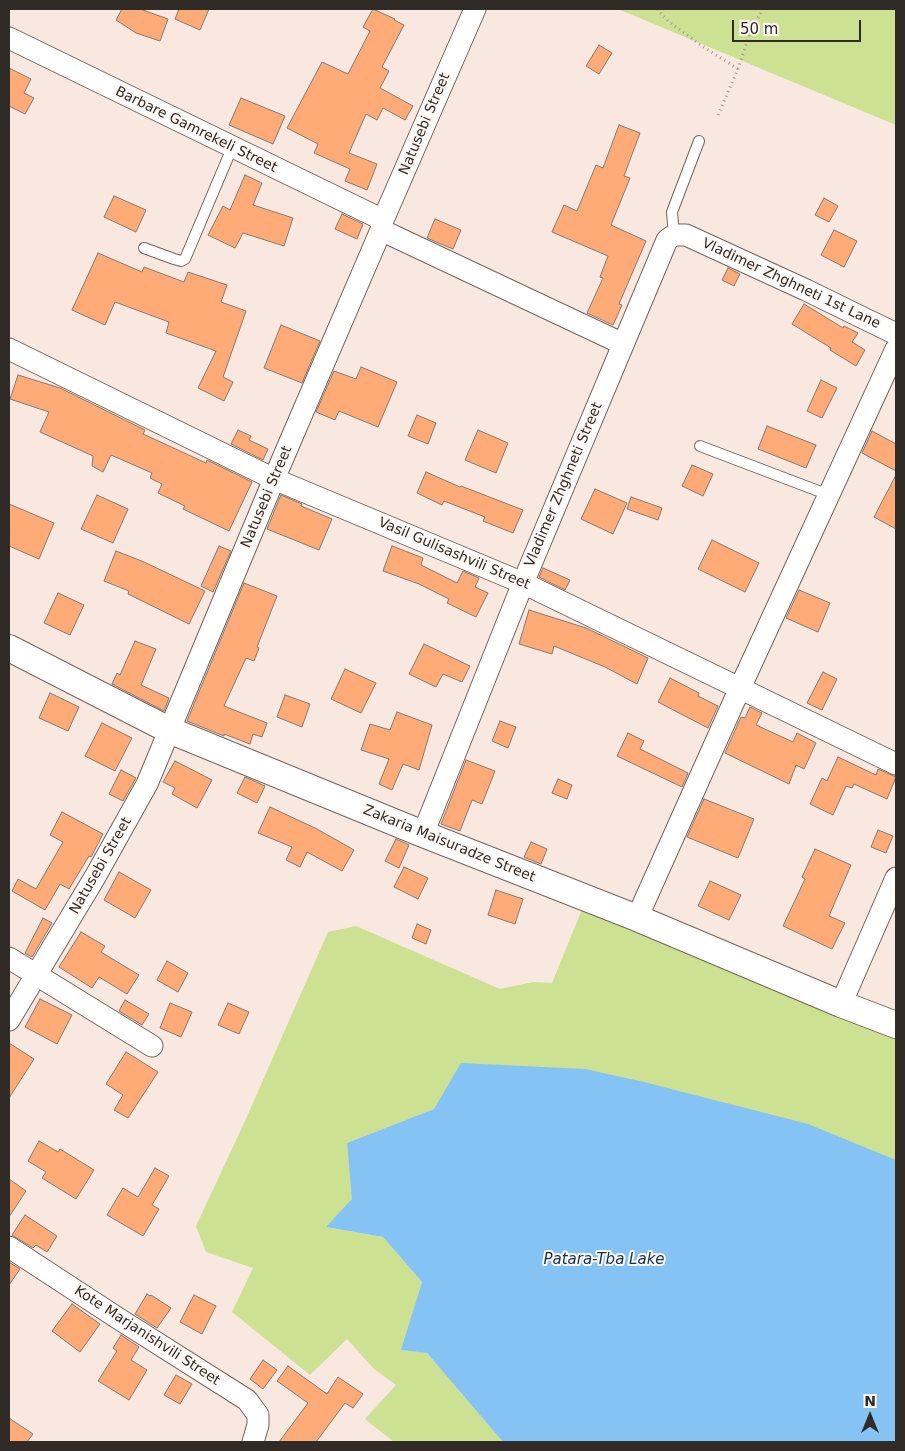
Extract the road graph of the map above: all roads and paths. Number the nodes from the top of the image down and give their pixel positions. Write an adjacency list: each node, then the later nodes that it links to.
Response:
1 (475, 9): 9 (street, Natusebi Street)
2 (657, 9): 5 (path)
3 (762, 9): 5 (path)
4 (9, 38): 8 (street, Barbare Gamrekeli Street)
5 (738, 69): 6 (path)
6 (718, 115)
7 (699, 141): 10 (lane)
8 (232, 148): 9 (street, Barbare Gamrekeli Street); 11 (lane)
9 (382, 225): 13 (street, Barbare Gamrekeli Street); 16 (street, Natusebi Street)
10 (680, 235): 12 (street, Vladimer Zhghneti 1st Lane); 13 (street, Vladimer Zhghneti Street)
11 (144, 248)
12 (896, 336): 17 (street)
13 (623, 344): 18 (street, Vladimer Zhghneti Street)
14 (9, 350): 16 (street, Vasil Gulisashvili Street)
15 (700, 446): 17 (lane)
16 (274, 480): 18 (street, Vasil Gulisashvili Street); 21 (street, Natusebi Street)
17 (829, 495): 20 (street)
18 (523, 583): 20 (street, Vasil Gulisashvili Street); 23 (street, Vladimer Zhghneti Street)
19 (9, 648): 21 (street, Zakaria Maisuradze Street)
20 (740, 688): 22 (street, Vasil Gulisashvili Street); 25 (street)
21 (169, 730): 23 (street, Zakaria Maisuradze Street); 27 (street, Natusebi Street)
22 (896, 764)
23 (423, 834): 25 (street, Zakaria Maisuradze Street)
24 (896, 878): 28 (street)
25 (637, 918): 28 (street, Zakaria Maisuradze Street)
26 (9, 958): 27 (street)
27 (37, 974): 29 (street, Natusebi Street); 31 (street)
28 (841, 1004): 30 (street, Zakaria Maisuradze Street)
29 (9, 1020)
30 (896, 1024)
31 (152, 1046)
32 (9, 1247): 33 (street, Kote Marjanishvili Street)
33 (253, 1442)

